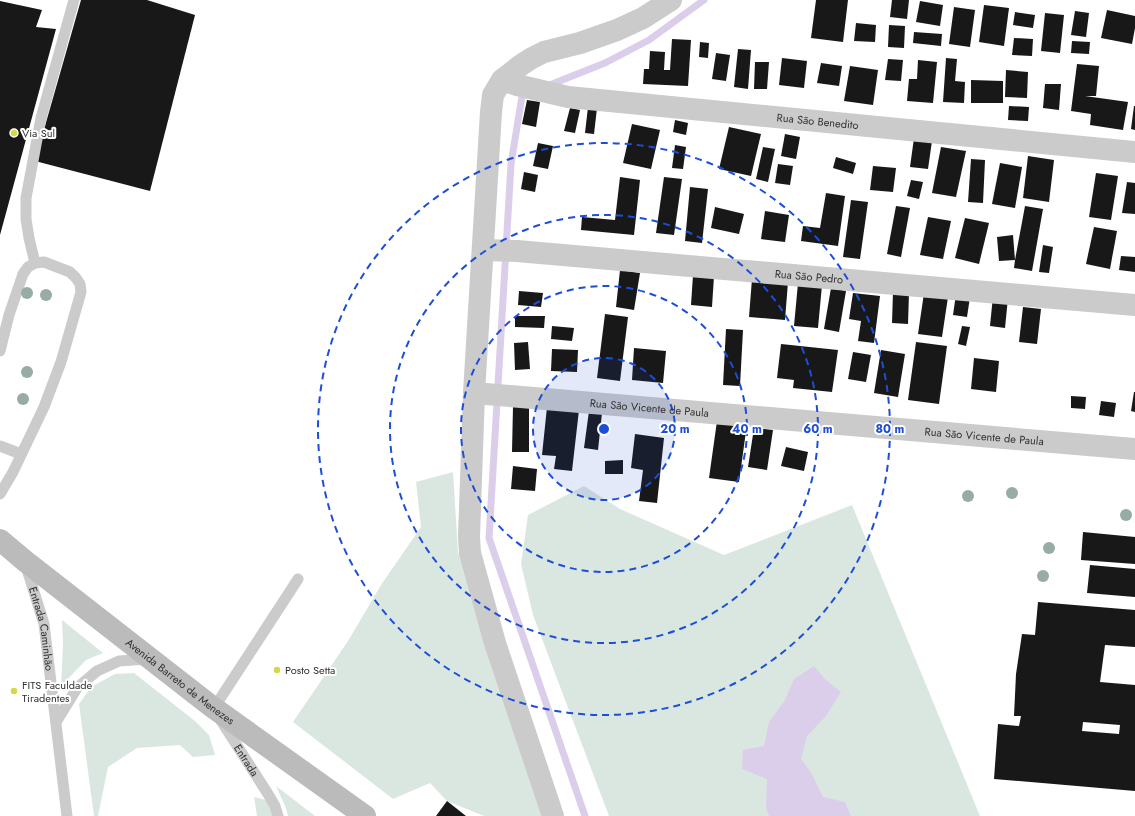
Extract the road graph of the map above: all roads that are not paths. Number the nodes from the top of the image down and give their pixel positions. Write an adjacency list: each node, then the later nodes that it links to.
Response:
1 (74, 0): 6 (lane)
2 (671, 0): 3 (street)
3 (510, 83): 4 (street, Rua São Benedito); 5 (street)
4 (1135, 152)
5 (499, 251): 7 (street, Rua São Pedro); 9 (street)
6 (35, 263): 8 (lane); 12 (lane)
7 (1135, 305)
8 (0, 351)
9 (480, 394): 11 (street, Rua São Vicente de Paula); 23 (street)
10 (0, 446): 12 (lane)
11 (1135, 449)
12 (21, 454): 13 (lane)
13 (0, 494)
14 (0, 540): 15 (main road, Avenida Barreto de Menezes)
15 (25, 561): 17 (main road, Avenida Barreto de Menezes); 19 (lane, Entrada Caminhão)
16 (298, 578): 18 (lane)
17 (150, 659): 18 (main road, Avenida Barreto de Menezes); 19 (lane)
18 (213, 707): 21 (lane, Entrada); 22 (main road, Avenida Barreto de Menezes)
19 (56, 722): 20 (lane, Entrada Caminhão)
20 (67, 816)
21 (278, 816)
22 (365, 816)
23 (553, 816)

